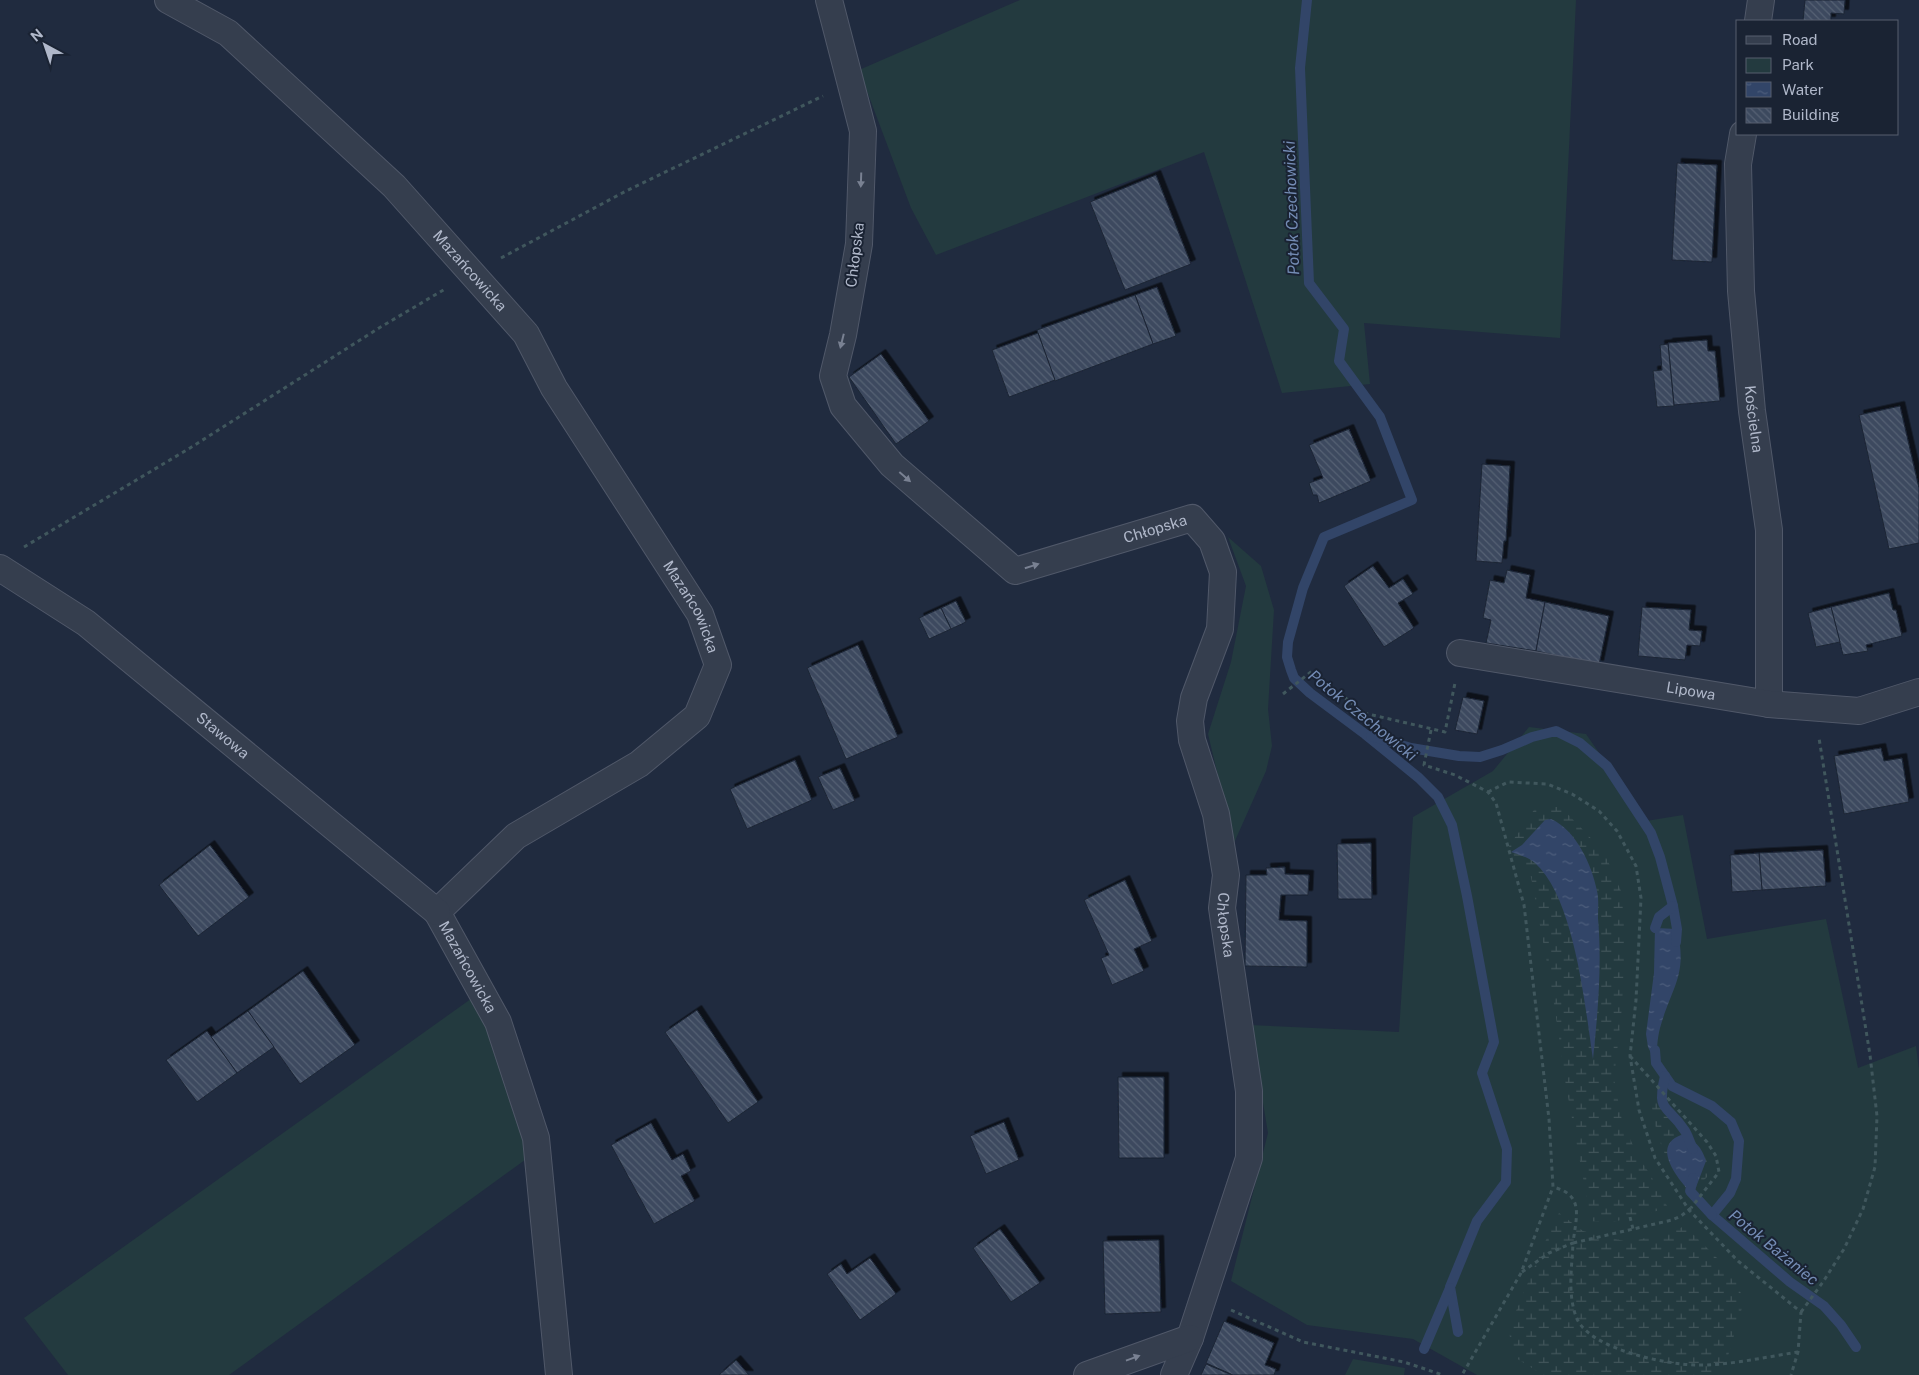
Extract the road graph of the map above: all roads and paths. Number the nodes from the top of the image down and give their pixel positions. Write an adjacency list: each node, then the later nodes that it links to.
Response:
1 (168, 0): 7 (street, Mazańcowicka)
2 (829, 0): 5 (street, Chłopska)
3 (1761, 0): 4 (street)
4 (1758, 20)
5 (851, 83): 7 (path); 24 (street, Chłopska, one-way to 24)
6 (1742, 135): 12 (street, Kościelna)
7 (472, 274): 8 (path); 16 (street, Mazańcowicka)
8 (8, 560): 16 (street, Stawowa)
9 (1460, 653): 12 (street, Lipowa); 14 (path)
10 (1919, 692): 13 (street, Lipowa)
11 (1283, 694): 14 (path)
12 (1769, 704): 13 (street, Lipowa)
13 (1815, 708): 25 (path)
14 (1431, 730): 15 (path)
15 (1488, 792): 17 (path); 18 (path)
16 (437, 912): 28 (street, Mazańcowicka)
17 (1630, 1056): 19 (path); 19 (path)
18 (1553, 1187): 22 (path); 23 (path)
19 (1689, 1210): 21 (path, bridge); 25 (path)
20 (1630, 1217): 21 (path)
21 (1633, 1229): 22 (path, bridge)
22 (1573, 1243): 23 (path); 27 (path, bridge)
23 (1521, 1273): 32 (path)
24 (1203, 1297): 26 (street, Chłopska); 31 (path)
25 (1802, 1311): 27 (path)
26 (1190, 1338): 29 (street, one-way to 26); 30 (street, Chłopska)
27 (1798, 1352): 33 (path)
28 (558, 1375)
29 (1087, 1375)
30 (1174, 1375)
31 (1443, 1375)
32 (1462, 1375)
33 (1791, 1375)

